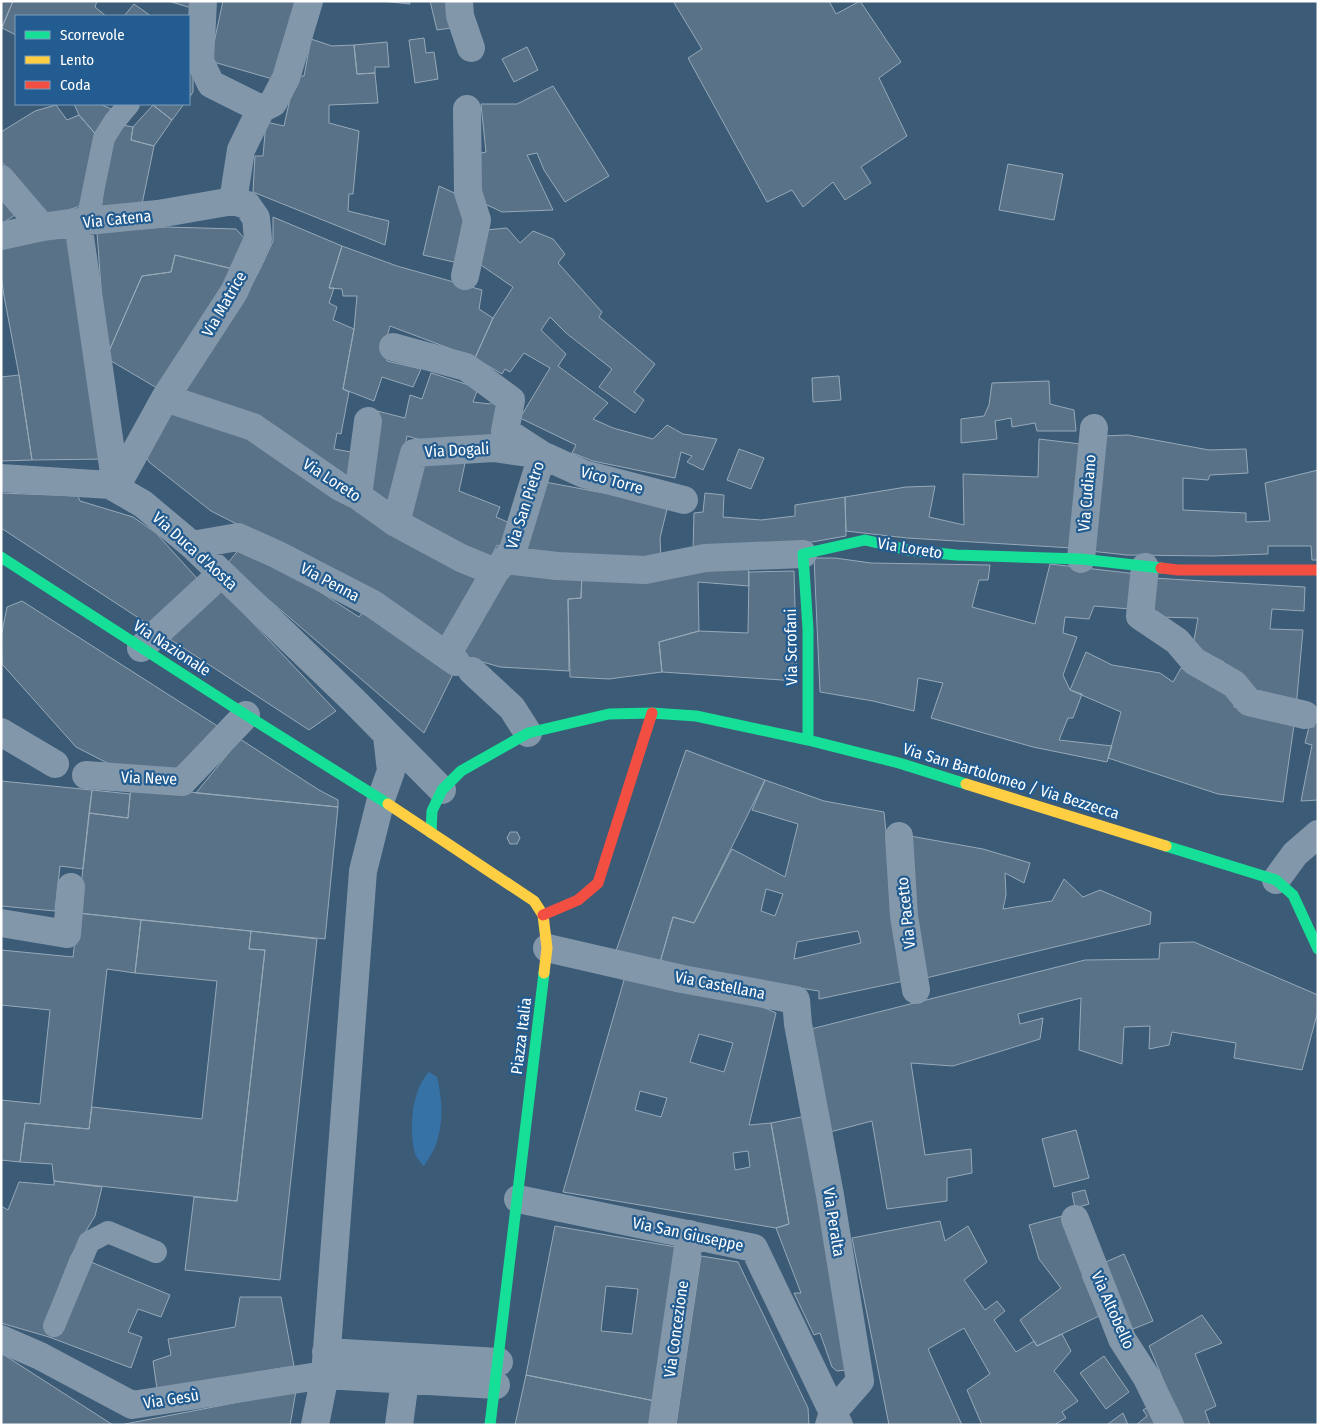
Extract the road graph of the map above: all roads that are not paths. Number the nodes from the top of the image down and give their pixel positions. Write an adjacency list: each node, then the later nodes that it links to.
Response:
1 (203, 1): 6 (street)
2 (309, 1): 6 (street)
3 (459, 1): 4 (street)
4 (470, 48)
5 (128, 105): 10 (lane)
6 (261, 109): 9 (street)
7 (467, 109): 13 (street)
8 (1, 178): 11 (street)
9 (240, 203): 10 (street, Via Catena); 15 (street, Via Matrice)
10 (82, 222): 11 (street, Via Catena); 20 (street)
11 (42, 227): 12 (street, Via Catena)
12 (1, 236)
13 (465, 276)
14 (393, 347): 18 (street, Via San Pietro)
15 (165, 398): 20 (street, Via Matrice); 21 (street, Via Loreto)
16 (368, 421): 21 (street)
17 (1094, 428): 27 (street, Via Cudiano)
18 (542, 455): 22 (street, Vico Torre); 23 (street, Via Dogali); 28 (street, Via San Pietro)
19 (1, 478): 20 (street, Via Duca d'Aosta)
20 (116, 487): 24 (street, Via Duca d'Aosta)
21 (358, 496): 23 (street, Via Loreto)
22 (684, 500)
23 (396, 523): 28 (street, Via Loreto)
24 (192, 545): 33 (street, Via Penna); 39 (street, Via Duca d'Aosta)
25 (803, 554): 27 (street, Via Loreto); 28 (street, Via Loreto); 40 (street, Via Scrofani)
26 (1, 557): 32 (street, Via Nazionale)
27 (1081, 558): 29 (street, Via Loreto)
28 (500, 566): 33 (street, Via San Pietro)
29 (1145, 567): 30 (street, Via Loreto); 36 (street)
30 (1318, 570)
31 (209, 585): 32 (street)
32 (141, 648): 35 (street, Via Nazionale)
33 (459, 662): 38 (street, Via Penna)
34 (652, 712): 38 (street, Via San Bartolomeo / Via Bezzecca); 40 (street, Via San Bartolomeo / Via Bezzecca); 50 (street)
35 (246, 715): 42 (street, Via Neve); 44 (street, Via Nazionale)
36 (1305, 715)
37 (1, 732): 41 (street)
38 (528, 733): 43 (street, Via San Bartolomeo / Via Bezzecca)
39 (387, 736): 43 (street, Via Duca d'Aosta); 44 (street)
40 (808, 740): 48 (street, Via San Bartolomeo / Via Bezzecca)
41 (55, 764)
42 (86, 775)
43 (442, 790): 45 (street)
44 (381, 799): 45 (street); 62 (street)
45 (431, 833): 50 (street)
46 (1318, 834): 48 (street)
47 (900, 836): 54 (street, Via Pacetto)
48 (1276, 880): 53 (street, Via San Bartolomeo / Via Bezzecca)
49 (71, 887): 51 (street)
50 (543, 915): 52 (street, Piazza Italia)
51 (1, 923)
52 (547, 948): 55 (street, Via Castellana); 56 (street, Piazza Italia)
53 (1318, 949)
54 (916, 990)
55 (798, 1024): 65 (street, Via Peralta)
56 (518, 1199): 58 (street, Via San Giuseppe); 63 (street, Piazza Italia)
57 (1075, 1219): 70 (street, Via Altobello)
58 (690, 1234): 65 (street, Via San Giuseppe); 69 (street, Via Concezione)
59 (156, 1252): 61 (lane)
60 (1, 1339): 61 (street, Via Gesù)
61 (48, 1340): 62 (street, Via Gesù)
62 (325, 1363): 63 (street); 64 (street); 66 (street)
63 (497, 1374): 64 (street); 68 (street, Piazza Italia)
64 (405, 1380): 67 (street)
65 (834, 1421)
66 (315, 1425)
67 (399, 1425)
68 (490, 1425)
69 (662, 1425)
70 (1170, 1425)

